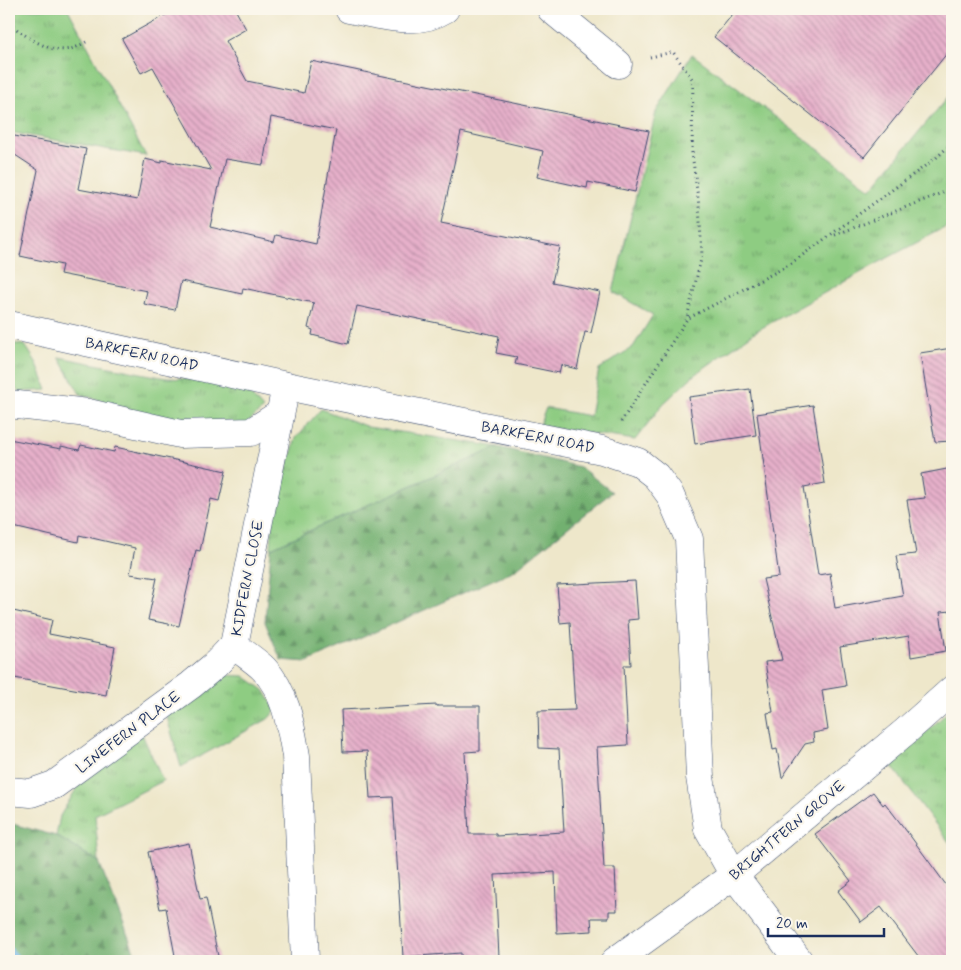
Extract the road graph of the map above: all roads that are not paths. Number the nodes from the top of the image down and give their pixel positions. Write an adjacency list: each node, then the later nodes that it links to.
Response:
1 (349, 9): 2 (street)
2 (445, 9)
3 (551, 9): 4 (street)
4 (618, 64)
5 (9, 325): 6 (street, BARKFERN ROAD)
6 (286, 386): 8 (street, KIDFERN CLOSE); 12 (street, BARKFERN ROAD)
7 (9, 404): 8 (street)
8 (280, 414): 9 (street, KIDFERN CLOSE)
9 (234, 645): 11 (street, LINEFERN PLACE); 13 (street, KIDFERN CLOSE)
10 (952, 690): 12 (street, BRIGHTFERN GROVE)
11 (9, 791)
12 (734, 875): 14 (street, BRIGHTFERN GROVE); 15 (street, BARKFERN ROAD)
13 (305, 961)
14 (615, 961)
15 (799, 961)

